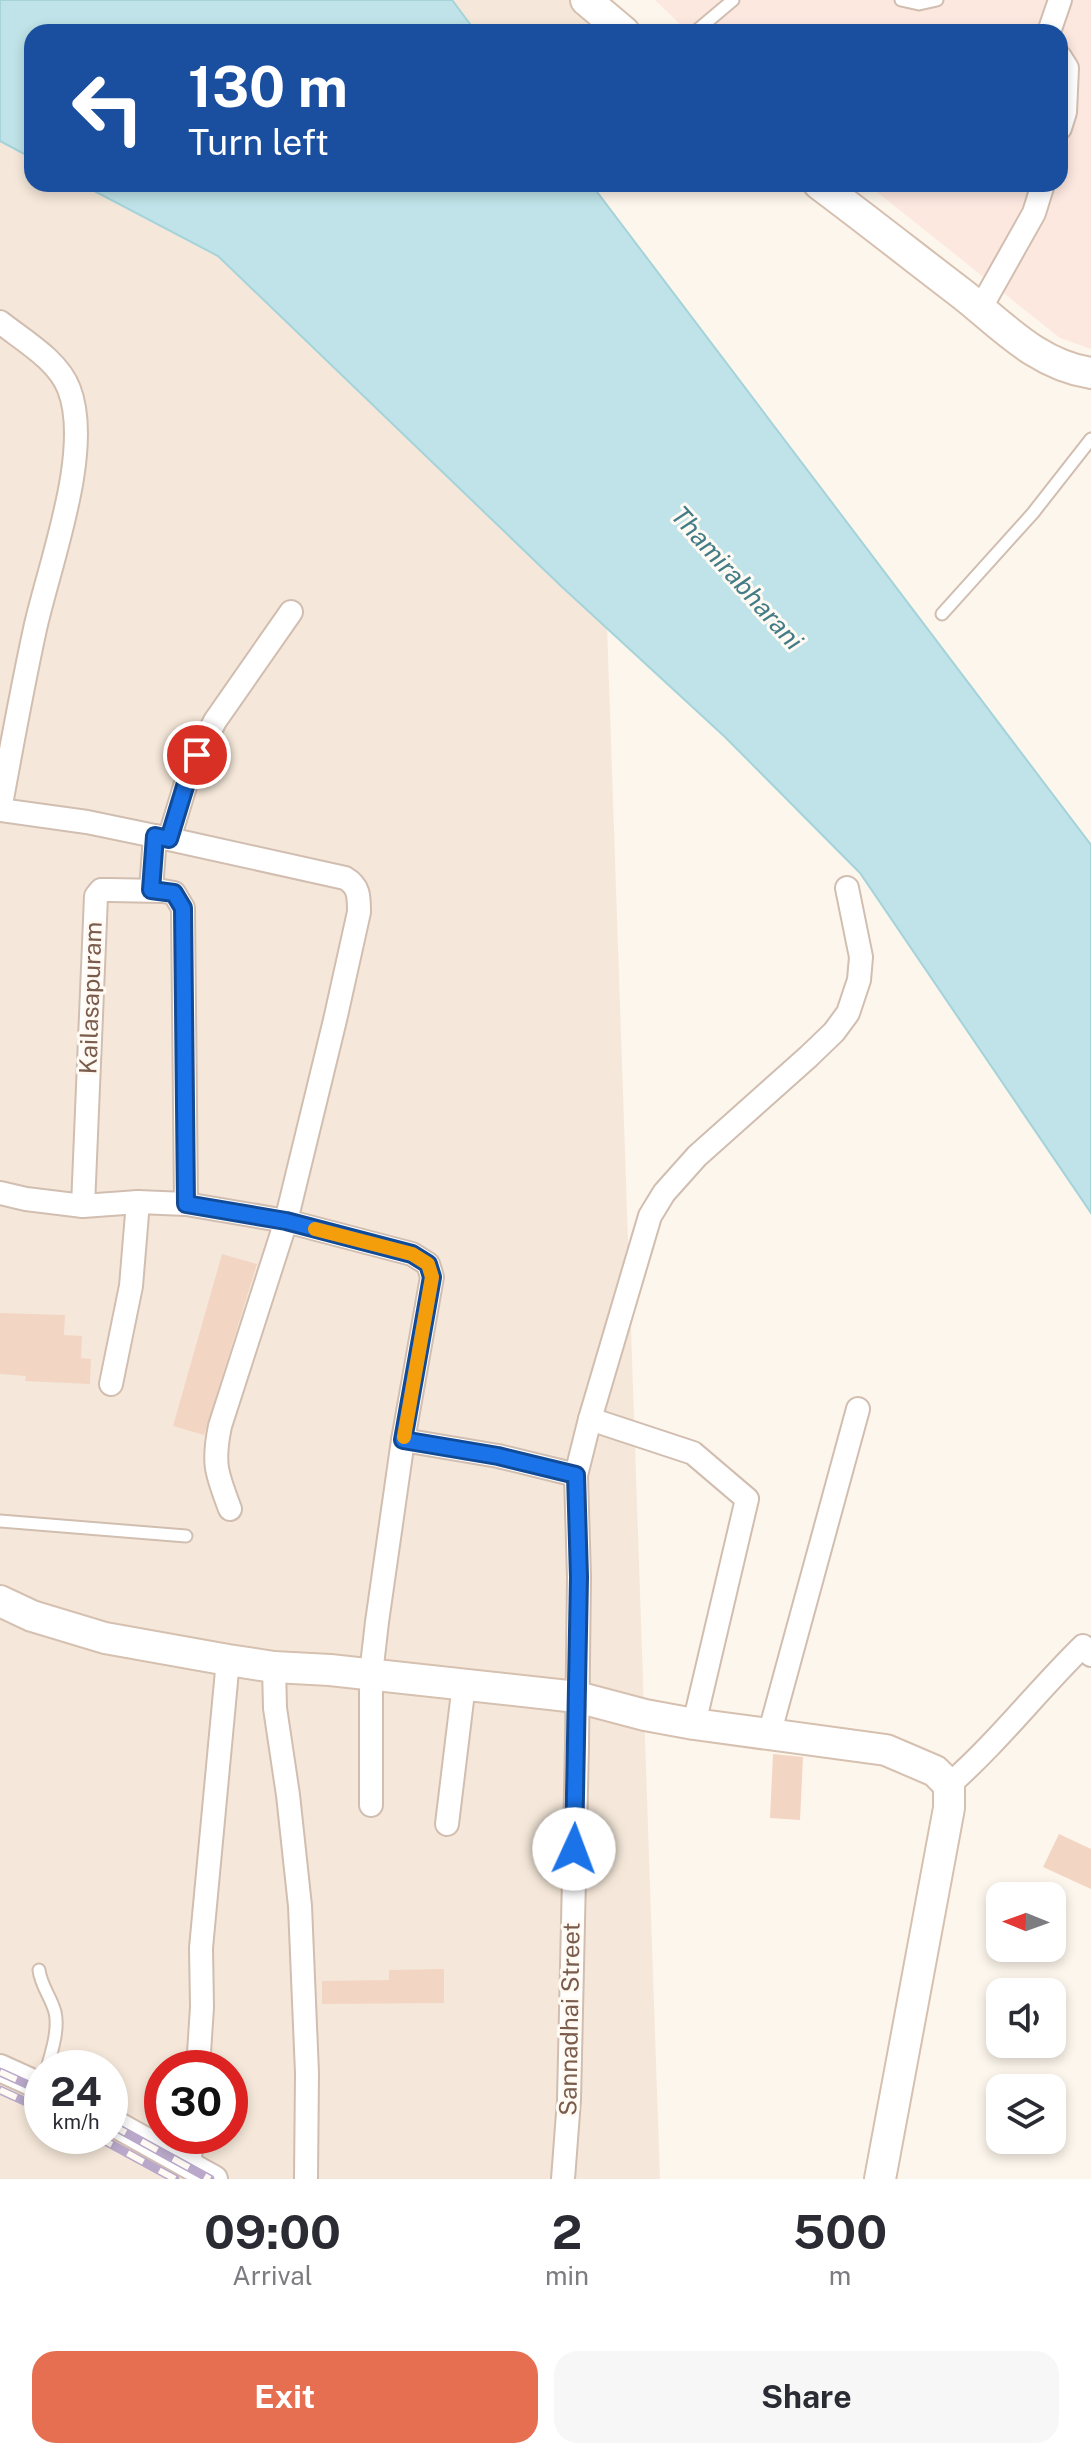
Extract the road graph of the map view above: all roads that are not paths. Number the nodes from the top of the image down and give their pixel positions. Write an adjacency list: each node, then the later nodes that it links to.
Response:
1 (733, 0): 7 (lane)
2 (901, 0): 3 (lane)
3 (937, 0)
4 (1060, 0): 8 (street)
5 (596, 3): 6 (main road)
6 (616, 24)
7 (704, 24)
8 (1052, 24)
9 (829, 192): 11 (main road)
10 (1041, 192): 11 (street)
11 (980, 309): 13 (main road)
12 (0, 322): 17 (street)
13 (1091, 373)
14 (1091, 439): 16 (lane)
15 (291, 612): 18 (street)
16 (942, 614)
17 (0, 810): 18 (street)
18 (162, 838): 20 (street); 25 (street)
19 (847, 888): 28 (street, Sannadhai Street)
20 (151, 890): 23 (street, Kailasapuram); 24 (street, Kailasapuram)
21 (0, 1193): 24 (street)
22 (138, 1202): 23 (street); 24 (street); 26 (street)
23 (186, 1204): 25 (street)
24 (83, 1206)
25 (286, 1221): 29 (street); 31 (street)
26 (111, 1384)
27 (858, 1409): 42 (street)
28 (590, 1419): 30 (street, Sannadhai Street); 41 (street)
29 (403, 1440): 30 (street); 38 (street)
30 (576, 1475): 40 (street, Sannadhai Street)
31 (230, 1509)
32 (0, 1521): 33 (lane)
33 (186, 1536)
34 (0, 1601): 36 (main road)
35 (1088, 1647): 43 (street)
36 (228, 1660): 37 (main road); 48 (street)
37 (274, 1667): 38 (main road); 55 (street)
38 (371, 1674): 39 (main road); 44 (street)
39 (464, 1684): 40 (main road); 45 (street)
40 (577, 1697): 41 (main road); 56 (street, Sannadhai Street)
41 (694, 1724): 42 (main road)
42 (769, 1735): 43 (main road)
43 (949, 1785): 57 (main road)
44 (371, 1805)
45 (447, 1824)
46 (39, 1970): 47 (lane)
47 (50, 2050)
48 (199, 2050)
49 (0, 2068): 50 (street)
50 (24, 2078)
51 (128, 2131): 53 (street)
52 (190, 2154): 53 (street)
53 (189, 2164): 54 (street)
54 (214, 2179)
55 (306, 2179)
56 (563, 2179)
57 (880, 2179)

